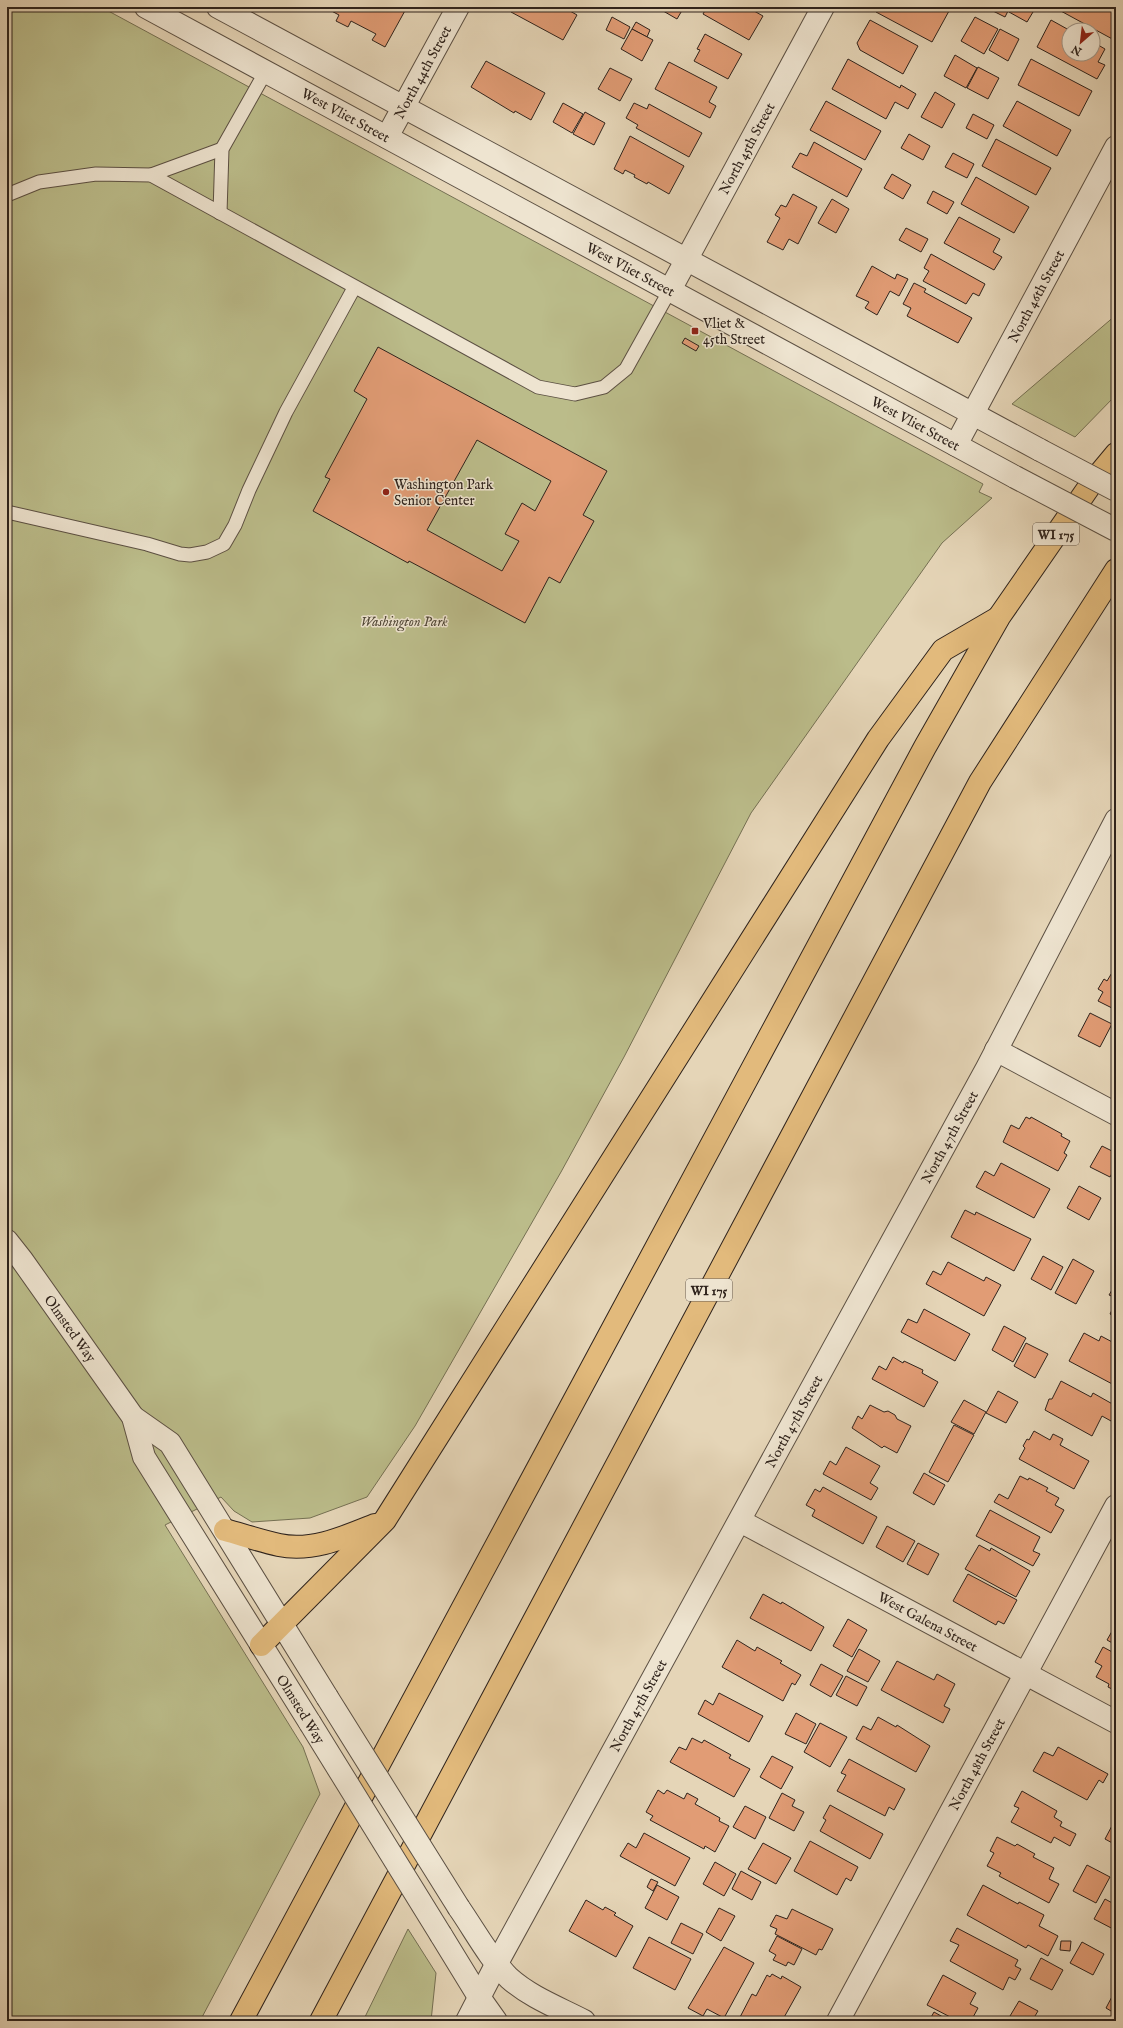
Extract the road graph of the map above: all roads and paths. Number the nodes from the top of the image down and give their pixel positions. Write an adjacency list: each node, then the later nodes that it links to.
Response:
1 (146, 7): 5 (street, West Vliet Street)
2 (218, 7): 6 (street)
3 (458, 7): 6 (street, North 44th Street)
4 (823, 7): 13 (street, North 45th Street)
5 (266, 72): 7 (street, West Vliet Street); 9 (lane)
6 (404, 107): 7 (street, North 44th Street); 13 (street)
7 (387, 137): 15 (street, West Vliet Street)
8 (1116, 147): 16 (street, North 46th Street)
9 (222, 149): 10 (lane); 12 (lane)
10 (152, 175): 11 (lane); 12 (lane)
11 (7, 195)
12 (220, 214): 14 (lane)
13 (687, 260): 15 (street, North 45th Street); 16 (street)
14 (354, 288): 15 (lane); 20 (lane)
15 (670, 290): 17 (street, West Vliet Street)
16 (973, 414): 17 (street, North 46th Street); 19 (street, bridge)
17 (956, 445): 21 (street, West Vliet Street, bridge)
18 (1116, 454): 23 (highway, WI 175)
19 (1116, 490)
20 (7, 512)
21 (1116, 530)
22 (1116, 570): 40 (highway, WI 175)
23 (999, 617): 30 (highway); 39 (highway, WI 175)
24 (1116, 820): 25 (street, North 47th Street)
25 (996, 1050): 26 (street); 31 (street, North 47th Street)
26 (1116, 1114)
27 (7, 1241): 28 (street, Olmsted Way)
28 (133, 1417): 32 (street, Olmsted Way); 34 (street, Olmsted Way)
29 (1116, 1506): 35 (street, North 48th Street)
30 (385, 1520): 32 (highway); 33 (highway)
31 (740, 1521): 35 (street, West Galena Street); 37 (street, North 47th Street)
32 (225, 1530): 33 (street, Olmsted Way)
33 (282, 1624): 34 (highway); 37 (street, Olmsted Way, bridge)
34 (261, 1645): 38 (street, Olmsted Way, bridge)
35 (1024, 1673): 36 (street, West Galena Street); 44 (street, North 48th Street)
36 (1116, 1722)
37 (497, 1963): 38 (street, North 47th Street); 43 (street, Olmsted Way)
38 (479, 1997): 41 (street, North 47th Street); 42 (street, Olmsted Way)
39 (241, 2021)
40 (321, 2021)
41 (467, 2021)
42 (496, 2021)
43 (584, 2021)
44 (838, 2021)

